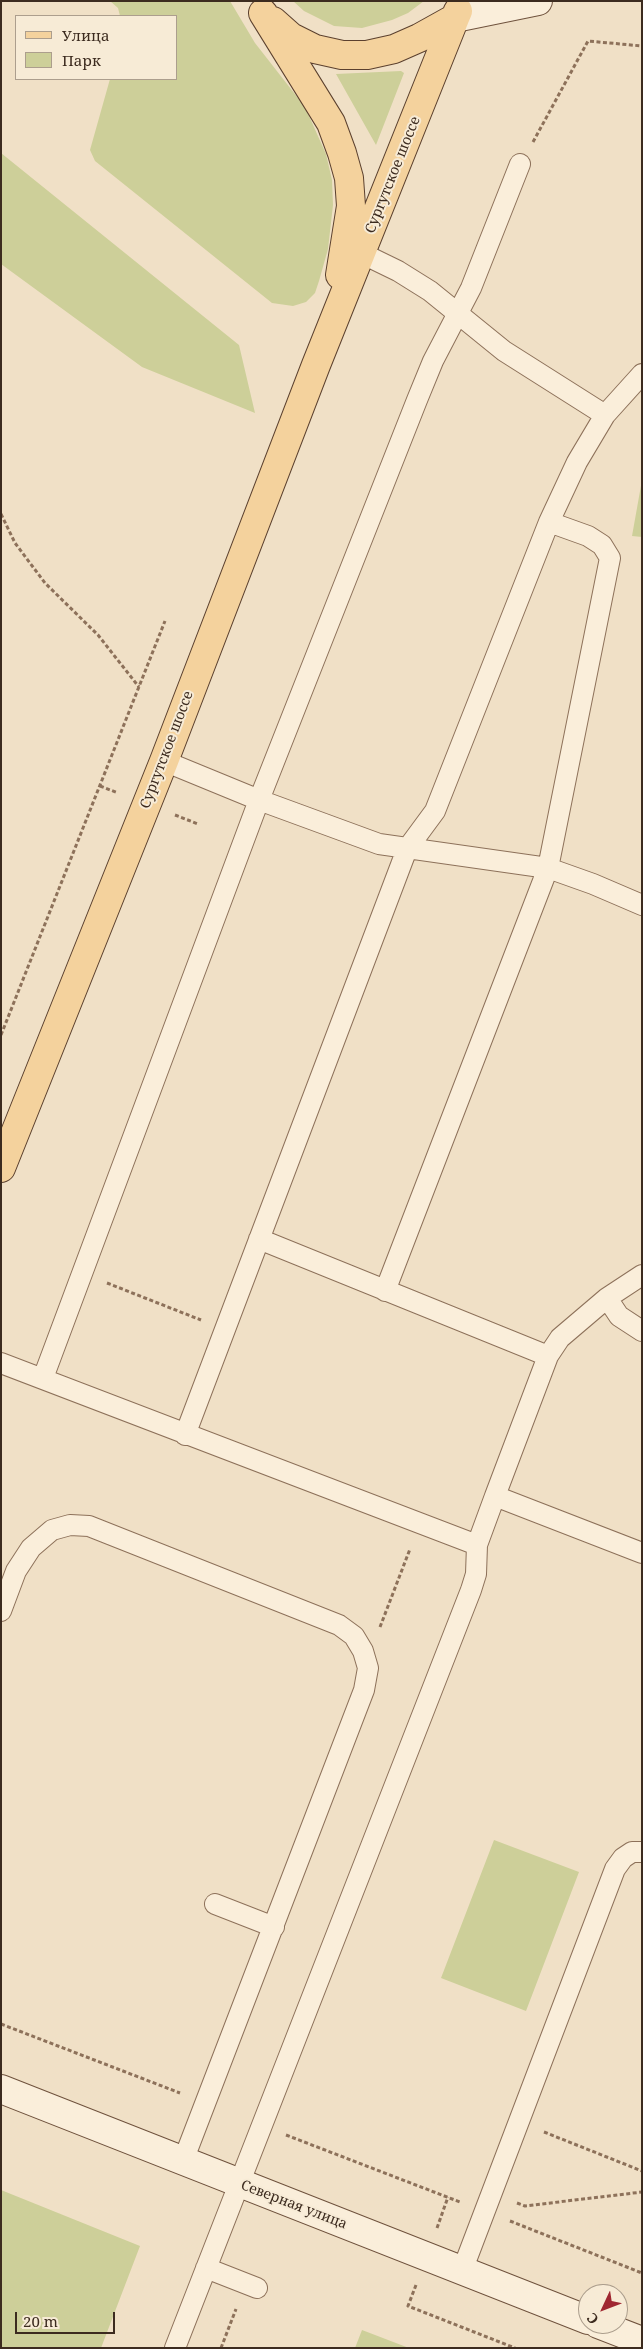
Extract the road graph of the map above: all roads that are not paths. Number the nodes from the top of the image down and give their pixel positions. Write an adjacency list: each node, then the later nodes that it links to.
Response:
1 (538, 1): 3 (street)
2 (260, 7): 3 (main road); 7 (main road, Сургутское шоссе)
3 (458, 10): 5 (main road, Сургутское шоссе)
4 (520, 164): 6 (lane)
5 (361, 253): 6 (lane); 7 (main road, Сургутское шоссе)
6 (458, 313): 9 (lane); 12 (lane)
7 (330, 331): 11 (main road, Сургутское шоссе)
8 (642, 374): 9 (lane)
9 (605, 415): 10 (lane)
10 (549, 522): 13 (lane); 14 (lane)
11 (164, 761): 12 (lane); 16 (main road, Сургутское шоссе)
12 (259, 800): 13 (lane); 24 (lane)
13 (407, 849): 14 (lane); 17 (lane)
14 (548, 868): 15 (lane); 19 (lane)
15 (642, 905)
16 (1, 1168)
17 (259, 1239): 19 (lane); 25 (lane)
18 (642, 1275): 20 (lane)
19 (385, 1291): 22 (lane)
20 (607, 1298): 21 (lane); 22 (lane)
21 (642, 1331)
22 (548, 1356): 26 (lane)
23 (1, 1363): 24 (lane)
24 (43, 1378): 25 (lane)
25 (185, 1435): 27 (lane)
26 (495, 1496): 27 (lane); 28 (lane)
27 (477, 1545): 35 (lane)
28 (642, 1553)
29 (1, 1611): 32 (lane)
30 (642, 1852): 37 (lane)
31 (215, 1904): 32 (lane)
32 (274, 1927): 34 (lane)
33 (1, 2089): 34 (street, Северная улица)
34 (183, 2161): 35 (street, Северная улица)
35 (238, 2183): 36 (lane); 37 (street, Северная улица)
36 (206, 2268): 38 (lane); 42 (lane)
37 (462, 2271): 39 (street, Северная улица)
38 (251, 2286)
39 (578, 2316)
40 (624, 2334): 41 (street)
41 (642, 2341)
42 (175, 2348)

